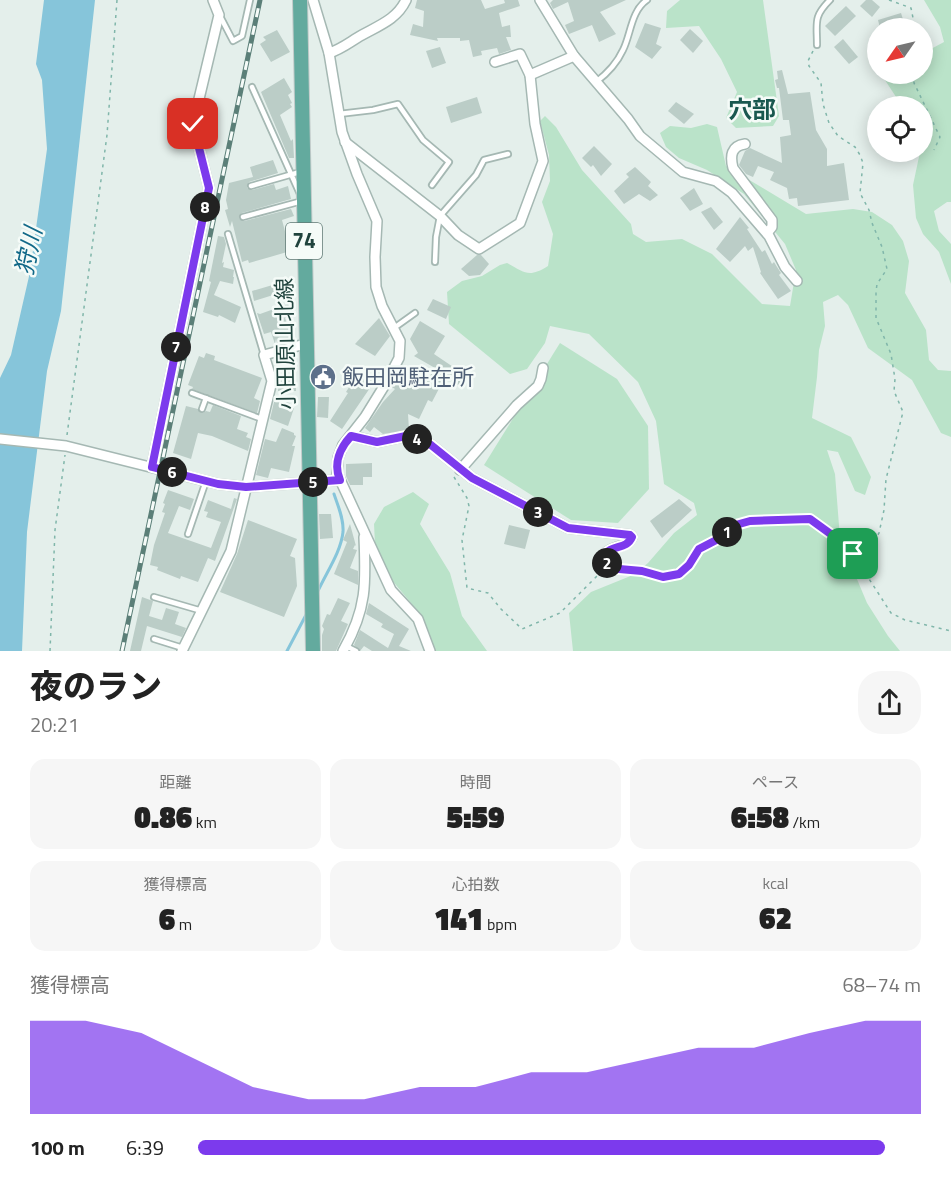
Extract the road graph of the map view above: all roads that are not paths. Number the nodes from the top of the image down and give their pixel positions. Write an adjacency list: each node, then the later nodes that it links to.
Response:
1 (213, 0): 9 (street)
2 (250, 0): 9 (lane)
3 (300, 0): 21 (main road, 小田原山北線 / 74)
4 (313, 0): 11 (street)
5 (406, 0): 11 (street)
6 (540, 0): 12 (street)
7 (647, 0): 15 (lane)
8 (830, 0): 10 (lane)
9 (219, 15): 42 (street)
10 (817, 45)
11 (329, 53): 17 (street)
12 (574, 56): 14 (street); 15 (street)
13 (495, 62): 14 (street)
14 (530, 75): 25 (street)
15 (596, 82): 27 (street)
16 (252, 87): 21 (lane)
17 (339, 114): 18 (street); 22 (lane)
18 (345, 142): 25 (street); 32 (street)
19 (745, 144): 27 (street)
20 (508, 154): 25 (lane)
21 (296, 173): 23 (lane); 24 (main road, 小田原山北線 / 74)
22 (432, 185)
23 (251, 186)
24 (303, 201): 26 (lane); 33 (main road, 小田原山北線 / 74)
25 (440, 216): 29 (lane)
26 (243, 217)
27 (767, 233): 30 (street)
28 (228, 234): 34 (lane)
29 (435, 262)
30 (796, 281)
31 (415, 313): 32 (lane)
32 (394, 328): 40 (street)
33 (305, 344): 34 (street); 46 (main road, 小田原山北線 / 74)
34 (264, 355): 39 (street)
35 (543, 368): 43 (street)
36 (192, 393): 37 (lane)
37 (206, 398): 38 (lane); 39 (lane)
38 (202, 409)
39 (263, 420): 47 (street)
40 (351, 436): 43 (street); 44 (street)
41 (0, 439): 42 (street)
42 (152, 467): 45 (street)
43 (460, 470): 50 (street)
44 (340, 480): 46 (street); 49 (street)
45 (206, 481): 47 (street); 48 (lane)
46 (309, 483): 47 (street); 56 (main road, 小田原山北線 / 74)
47 (246, 487): 52 (street)
48 (188, 534)
49 (364, 534): 54 (street); 58 (street)
50 (608, 568)
51 (154, 597): 52 (lane)
52 (202, 611): 55 (street)
53 (154, 639): 55 (lane)
54 (344, 649): 57 (lane)
55 (183, 650)
56 (313, 651)
57 (356, 651)
58 (429, 651)

